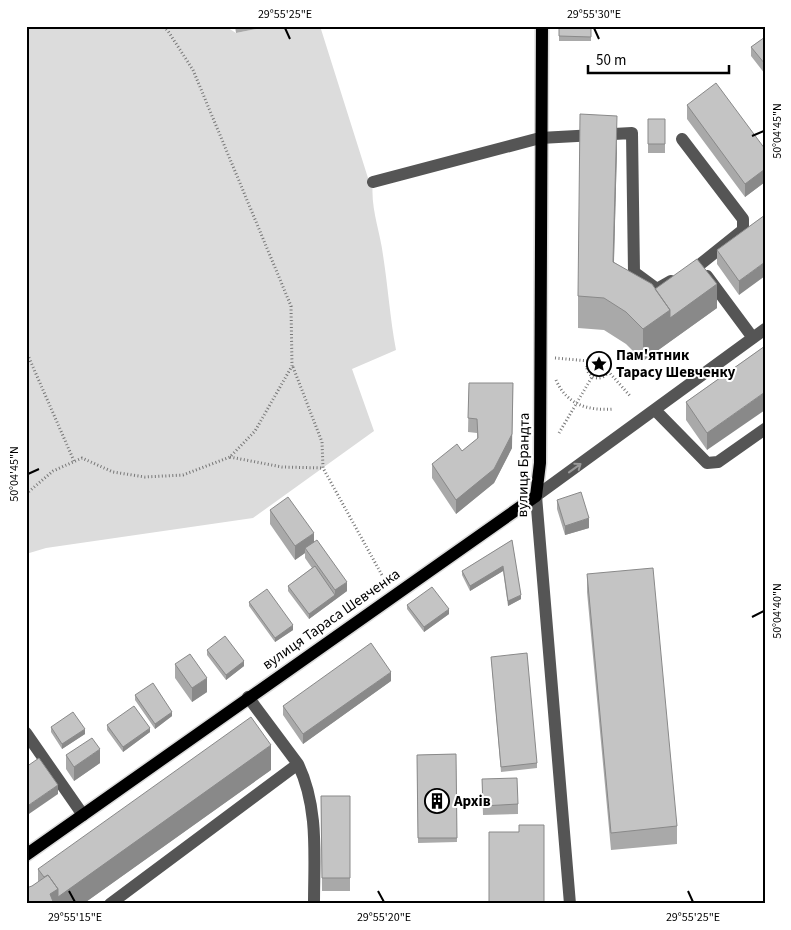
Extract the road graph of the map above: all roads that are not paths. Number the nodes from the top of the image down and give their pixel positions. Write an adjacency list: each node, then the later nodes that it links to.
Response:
1 (542, 26): 2 (main road, вулиця Брандта)
2 (540, 138): 4 (street); 5 (street); 10 (main road, вулиця Брандта)
3 (682, 139): 5 (street)
4 (373, 182)
5 (690, 270): 7 (street)
6 (765, 329): 7 (street, вулиця Тараса Шевченка)
7 (753, 338): 8 (street, вулиця Тараса Шевченка)
8 (655, 410): 9 (street); 10 (street, вулиця Тараса Шевченка, one-way to 8)
9 (765, 429)
10 (536, 496): 11 (main road, вулиця Тараса Шевченка); 18 (street, вулиця Брандта)
11 (248, 697): 13 (street); 14 (main road, вулиця Тараса Шевченка)
12 (26, 733): 14 (street)
13 (298, 764): 16 (street); 17 (street)
14 (83, 815): 15 (main road, вулиця Тараса Шевченка)
15 (26, 855)
16 (110, 904)
17 (314, 904)
18 (570, 904)

